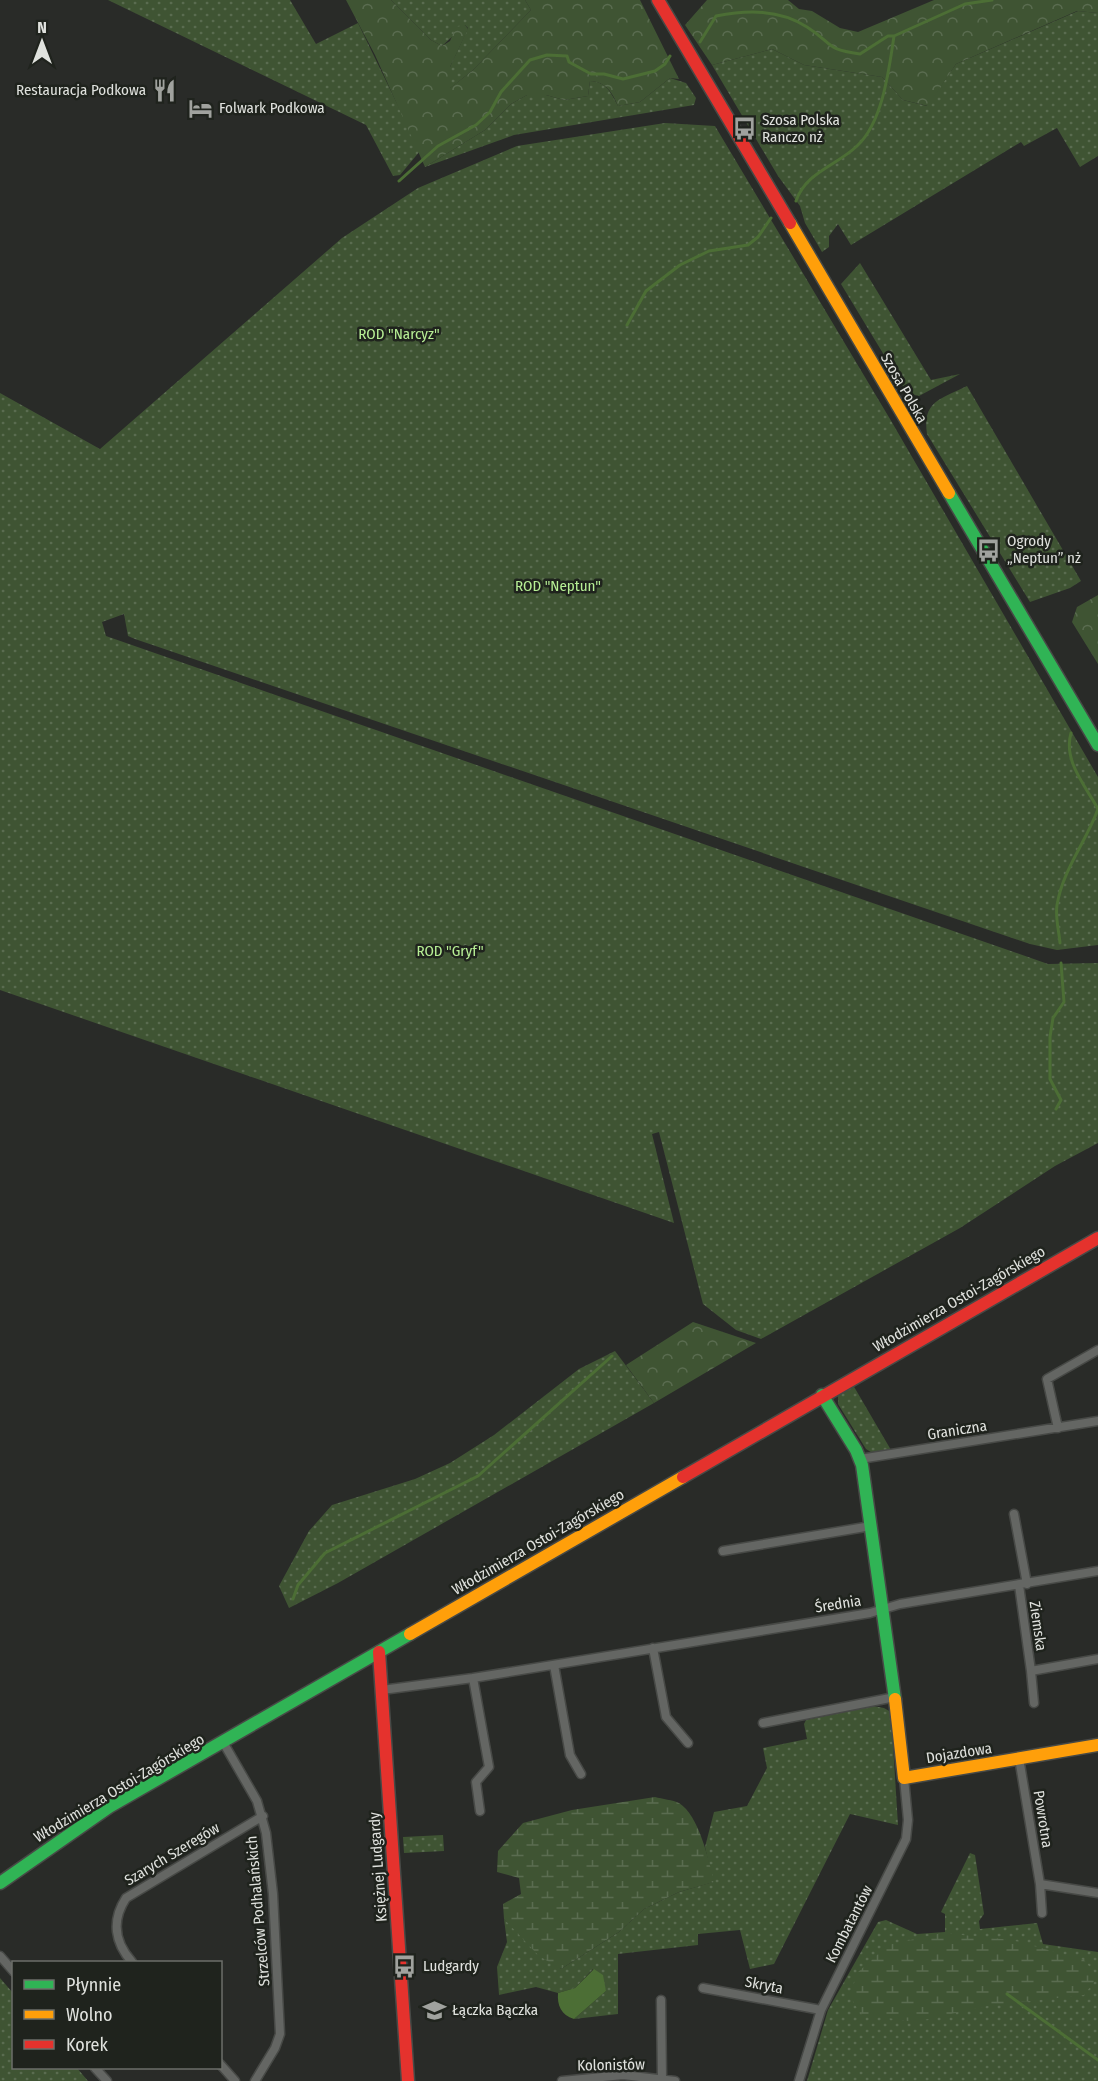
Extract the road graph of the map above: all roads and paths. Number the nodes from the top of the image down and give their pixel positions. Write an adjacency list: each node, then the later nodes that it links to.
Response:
1 (658, 0): 2 (street, Szosa Polska)
2 (1098, 745)
3 (1098, 1238): 5 (street, Włodzimierza Ostoi-Zagórskiego)
4 (1098, 1350): 7 (street)
5 (822, 1395): 8 (street); 16 (street, Włodzimierza Ostoi-Zagórskiego)
6 (1098, 1421): 7 (street, Graniczna)
7 (1058, 1428): 8 (street, Graniczna)
8 (860, 1459): 10 (street)
9 (1014, 1514): 13 (street)
10 (871, 1526): 11 (street); 14 (street)
11 (723, 1551)
12 (1098, 1571): 13 (street, Średnia)
13 (1023, 1585): 14 (street, Średnia); 19 (street, Ziemska)
14 (884, 1609): 15 (street, Średnia); 22 (street)
15 (653, 1648): 18 (street, Średnia); 26 (street)
16 (380, 1652): 21 (street, Księżnej Ludgardy); 25 (street, Włodzimierza Ostoi-Zagórskiego)
17 (1098, 1659): 19 (street, Ziemska)
18 (554, 1665): 20 (street, Średnia); 29 (street)
19 (1030, 1671): 23 (street, Ziemska)
20 (472, 1678): 21 (street, Średnia); 31 (street)
21 (382, 1690): 50 (street, Księżnej Ludgardy)
22 (895, 1697): 24 (street); 30 (street)
23 (1034, 1703)
24 (763, 1723)
25 (223, 1742): 32 (street, Strzelców Podhalańskich); 33 (street, Włodzimierza Ostoi-Zagórskiego)
26 (688, 1743)
27 (1098, 1745): 28 (street, Dojazdowa)
28 (1019, 1758): 30 (street, Dojazdowa); 34 (street, Powrotna)
29 (581, 1774)
30 (904, 1778): 42 (street, Kombatantów)
31 (480, 1811)
32 (262, 1816): 38 (street, Szarych Szeregów); 49 (street, Strzelców Podhalańskich)
33 (0, 1883)
34 (1040, 1884): 35 (street); 36 (street, Powrotna)
35 (1098, 1893)
36 (1042, 1913)
37 (0, 1956): 39 (street)
38 (131, 1961)
39 (12, 1970)
40 (703, 1988): 42 (street, Skryta)
41 (661, 2000): 46 (street, Kolonistów)
42 (820, 2010): 53 (street, Kombatantów)
43 (222, 2066): 48 (street)
44 (97, 2069): 47 (street)
45 (623, 2078): 46 (street, Kolonistów); 51 (street, Kolonistów)
46 (662, 2079): 52 (street, Kolonistów)
47 (107, 2081)
48 (235, 2081)
49 (255, 2081)
50 (408, 2081)
51 (562, 2081)
52 (675, 2081)
53 (799, 2081)

